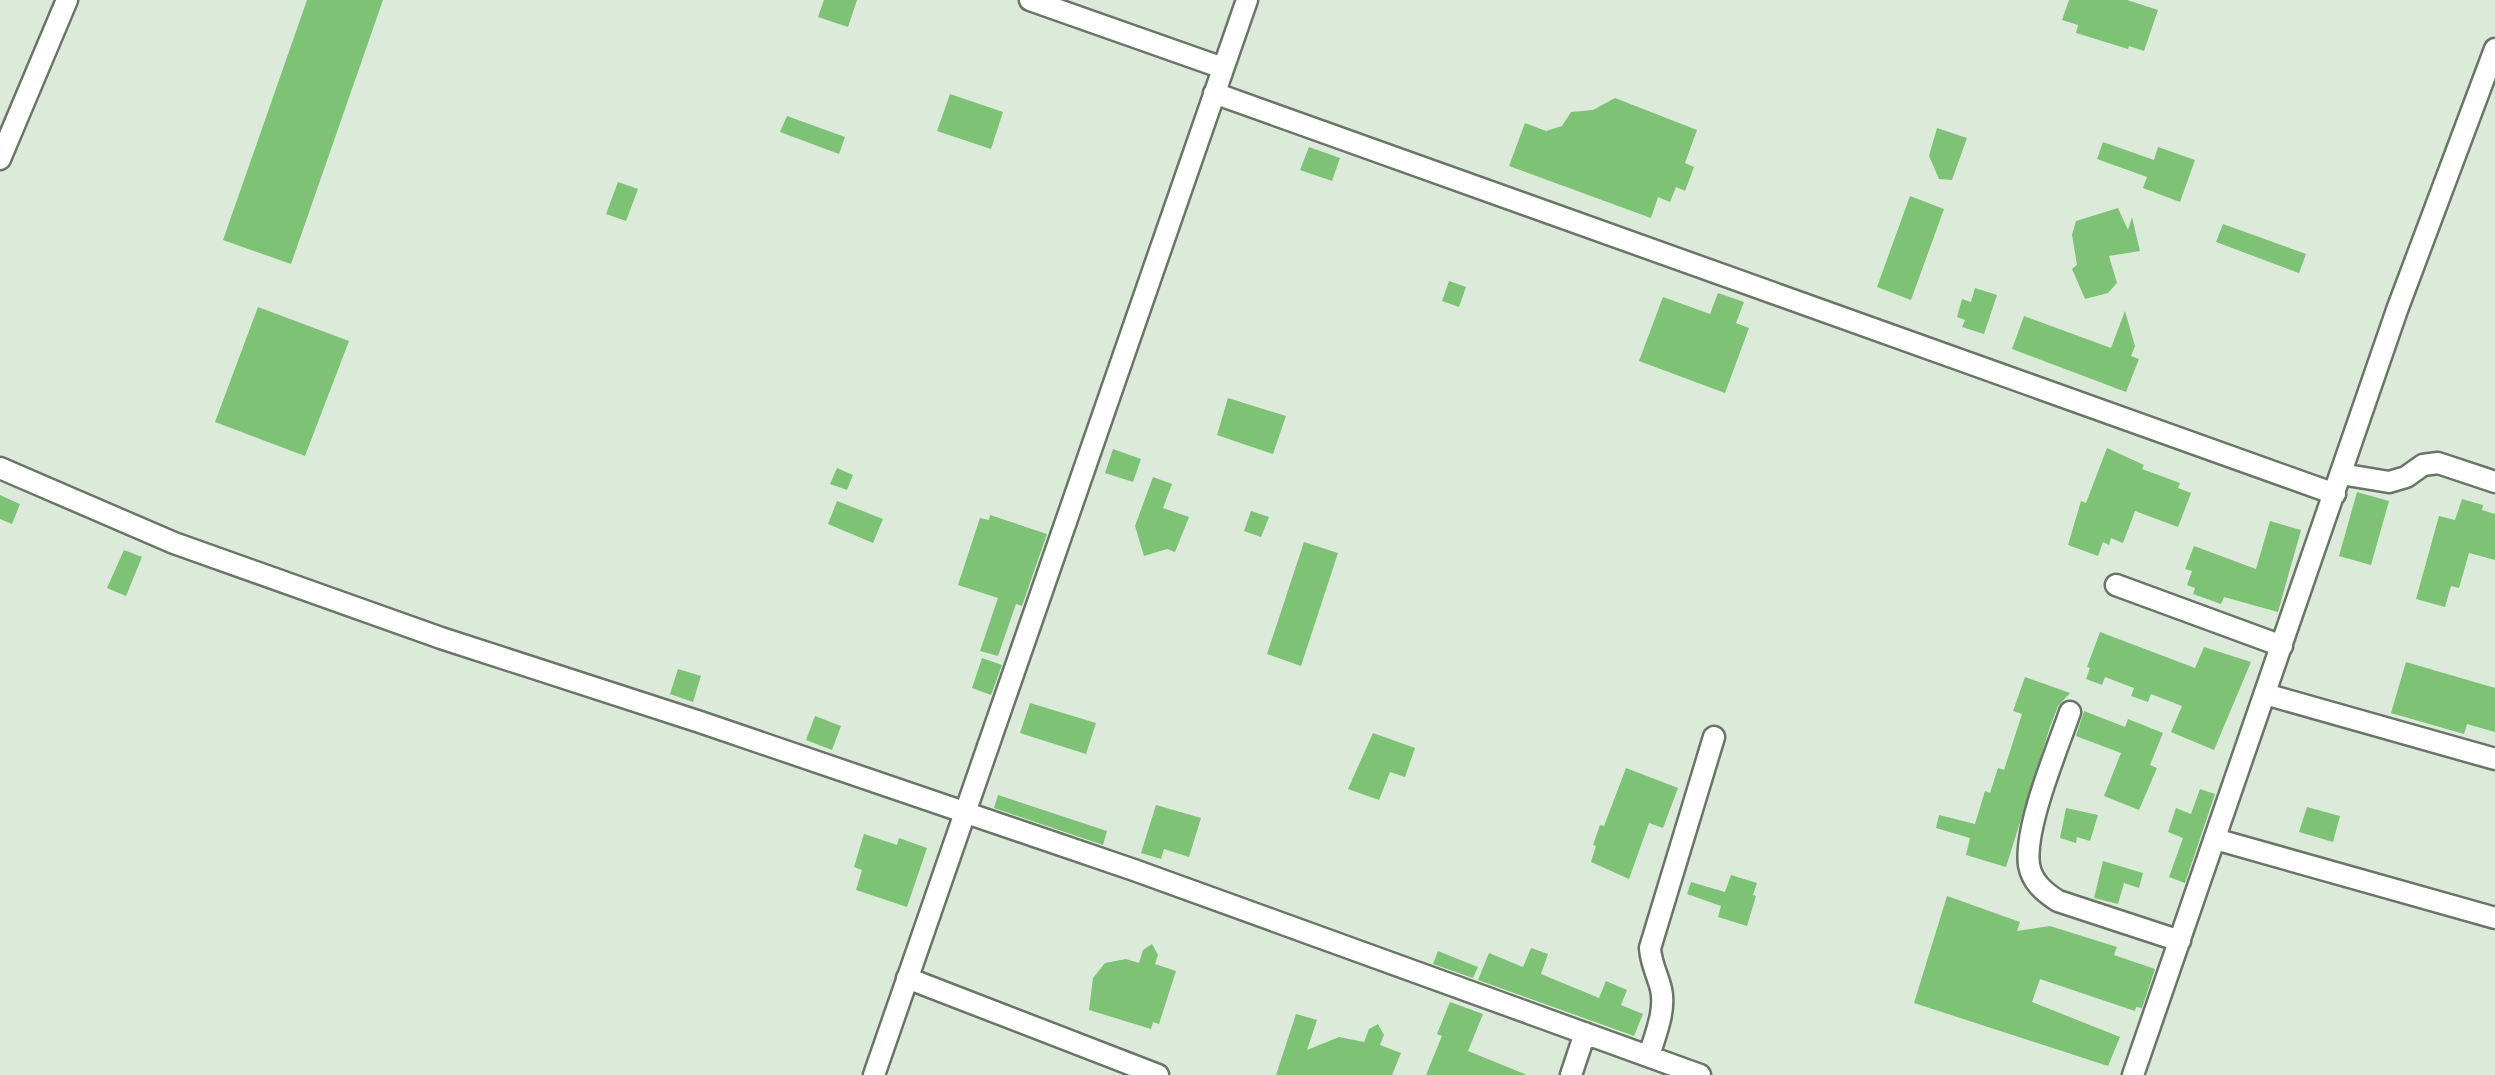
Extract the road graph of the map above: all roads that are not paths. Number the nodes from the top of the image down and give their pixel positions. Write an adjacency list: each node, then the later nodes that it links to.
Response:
1 (67, 0): 7 (street)
2 (1030, 0): 5 (street)
3 (1246, 0): 5 (street)
4 (2495, 49): 10 (street)
5 (1223, 68): 6 (street)
6 (1214, 94): 10 (street); 17 (street)
7 (0, 160)
8 (0, 468): 17 (street)
9 (2495, 482): 10 (street)
10 (2338, 484): 12 (street)
11 (2116, 585): 12 (street)
12 (2282, 646): 13 (street)
13 (2265, 694): 16 (street); 18 (street)
14 (2070, 712): 20 (street)
15 (1714, 737): 23 (street)
16 (2495, 759)
17 (964, 814): 21 (street); 22 (street)
18 (2214, 840): 19 (street); 20 (street)
19 (2495, 918)
20 (2180, 941): 28 (street)
21 (906, 978): 24 (street); 25 (street)
22 (1585, 1033): 23 (street); 26 (street)
23 (1649, 1056): 27 (street)
24 (874, 1075)
25 (1158, 1075)
26 (1570, 1075)
27 (1700, 1075)
28 (2133, 1075)

